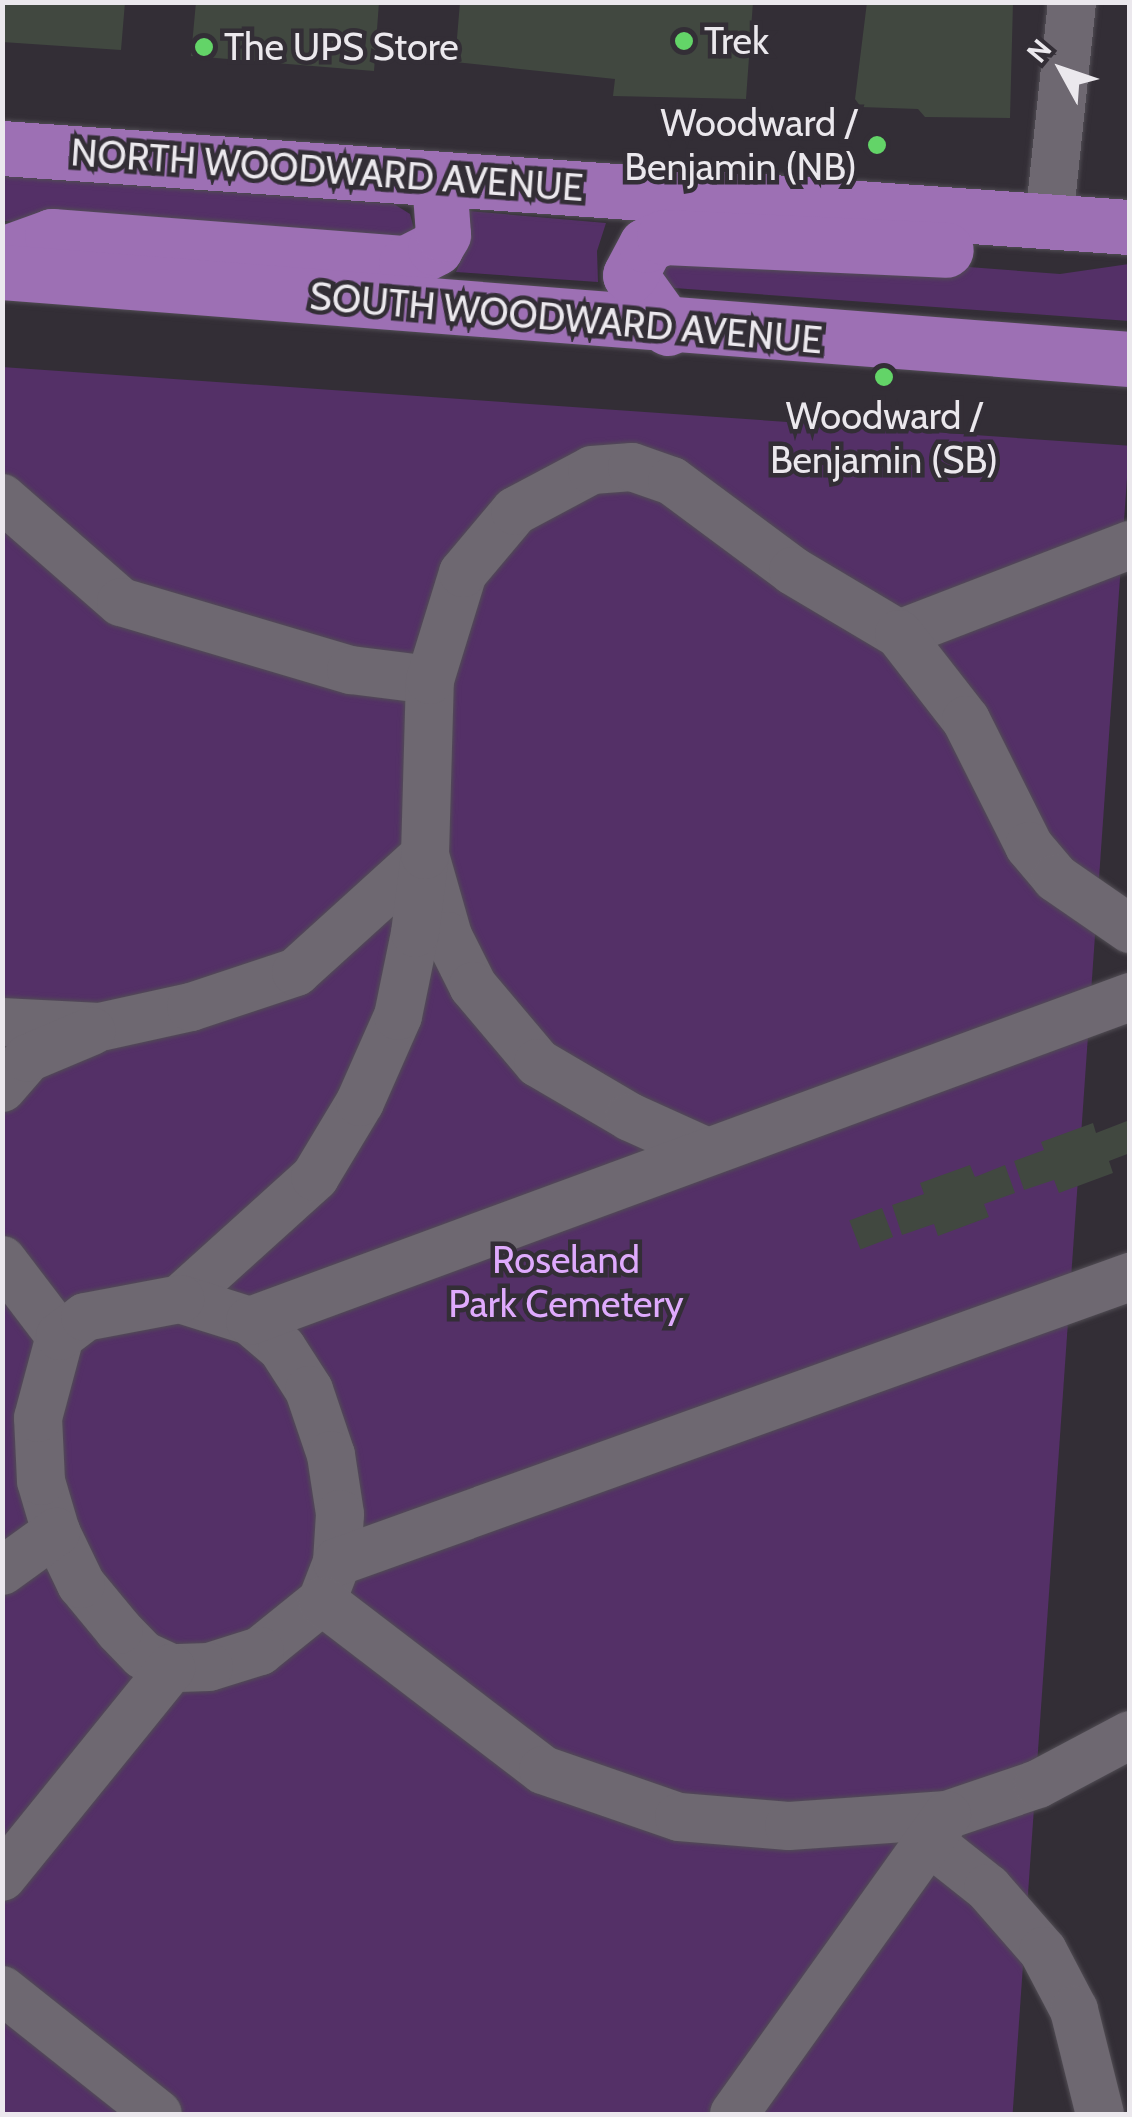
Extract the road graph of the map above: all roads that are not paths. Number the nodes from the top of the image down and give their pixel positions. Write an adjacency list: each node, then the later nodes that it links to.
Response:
1 (1072, 2): 4 (street)
2 (2, 148): 3 (main road, NORTH WOODWARD AVENUE)
3 (439, 180): 4 (main road, NORTH WOODWARD AVENUE); 6 (main road)
4 (1048, 221): 5 (main road, NORTH WOODWARD AVENUE); 8 (main road)
5 (1130, 228)
6 (2, 254)
7 (2, 272): 8 (main road, SOUTH WOODWARD AVENUE)
8 (668, 328): 9 (main road, SOUTH WOODWARD AVENUE)
9 (1130, 358)
10 (2, 498): 13 (street)
11 (1130, 546): 12 (street)
12 (899, 634): 13 (street); 15 (street)
13 (430, 680): 14 (street)
14 (425, 855): 18 (street); 20 (street); 23 (street)
15 (1130, 930)
16 (1130, 998): 20 (street)
17 (2, 1022): 18 (street)
18 (100, 1027): 19 (street)
19 (2, 1088)
20 (702, 1150): 24 (street)
21 (2, 1260): 25 (street)
22 (1130, 1277): 28 (street)
23 (180, 1298): 24 (street); 25 (street)
24 (250, 1321): 28 (street)
25 (60, 1336): 26 (street)
26 (56, 1532): 27 (street); 29 (street)
27 (2, 1571)
28 (330, 1582): 29 (street); 31 (street)
29 (171, 1668): 32 (street)
30 (1130, 1736): 31 (street)
31 (938, 1828): 35 (street); 36 (street)
32 (2, 1877)
33 (2, 1990): 34 (street)
34 (158, 2114)
35 (734, 2114)
36 (1100, 2114)

